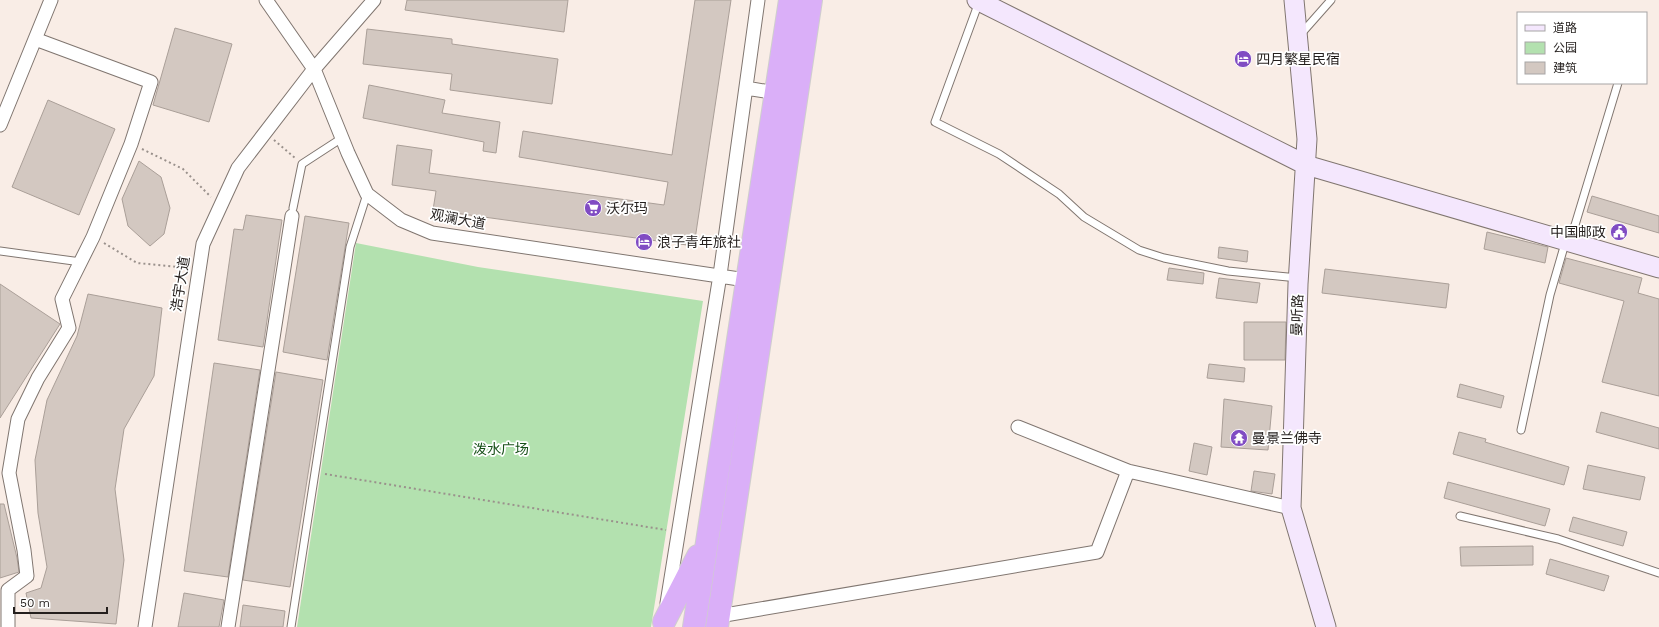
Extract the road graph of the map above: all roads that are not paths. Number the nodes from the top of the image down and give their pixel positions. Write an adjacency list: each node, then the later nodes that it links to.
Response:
1 (52, 0): 11 (street)
2 (266, 0): 12 (street, 观澜大道)
3 (374, 0): 12 (street, 浩宇大道)
4 (758, 0): 14 (street)
5 (790, 0): 15 (highway)
6 (811, 0): 35 (highway)
7 (978, 0): 18 (street); 26 (lane)
8 (1294, 0): 10 (street, 曼听路)
9 (1331, 0): 10 (lane)
10 (1297, 38): 18 (street, 曼听路)
11 (35, 39): 16 (street); 23 (street)
12 (314, 69): 17 (street, 观澜大道); 38 (street, 浩宇大道)
13 (1618, 84): 21 (lane)
14 (746, 88): 15 (street); 25 (street)
15 (776, 93): 27 (highway)
16 (0, 125)
17 (342, 138): 19 (street, 观澜大道); 20 (lane)
18 (1306, 165): 21 (street); 26 (street, 曼听路)
19 (367, 194): 25 (street, 观澜大道); 40 (lane)
20 (292, 212): 39 (street)
21 (1566, 240): 24 (street); 29 (lane)
22 (0, 251): 23 (lane)
23 (81, 262): 37 (street)
24 (1659, 268)
25 (720, 275): 27 (street, 观澜大道); 36 (street)
26 (1298, 278): 31 (street, 曼听路)
27 (746, 280): 33 (highway)
28 (1018, 427): 30 (street)
29 (1521, 430)
30 (1128, 471): 31 (street); 35 (street)
31 (1291, 508): 42 (street, 曼听路)
32 (1460, 516): 34 (lane)
33 (707, 539): 36 (highway); 41 (highway)
34 (1659, 573)
35 (718, 621)
36 (664, 625)
37 (8, 627)
38 (145, 627)
39 (228, 627)
40 (291, 627)
41 (694, 627)
42 (1326, 627)

